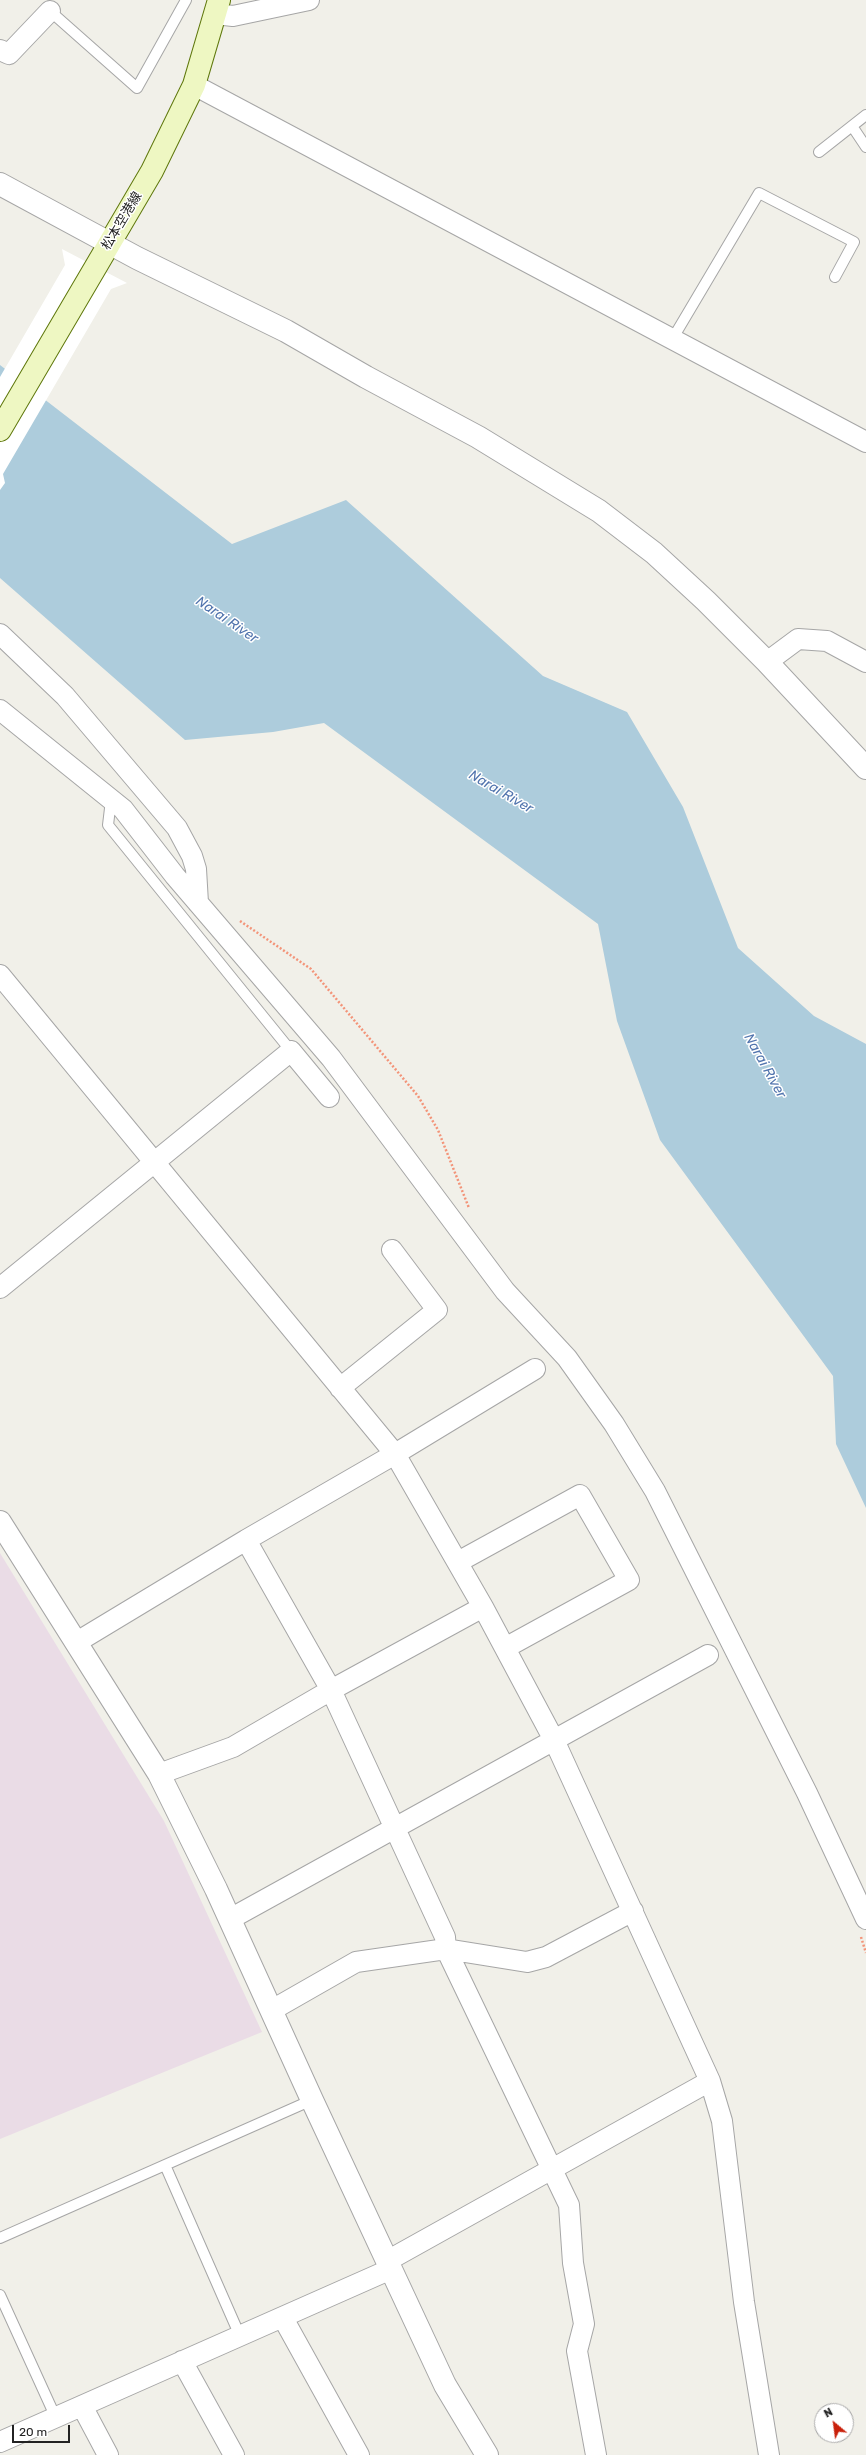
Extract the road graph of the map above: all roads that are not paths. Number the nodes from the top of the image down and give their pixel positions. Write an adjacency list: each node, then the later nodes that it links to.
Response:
1 (186, 0): 4 (lane)
2 (309, 0): 3 (street)
3 (217, 7): 6 (main road, 松本空港線)
4 (50, 11): 5 (street)
5 (0, 50)
6 (194, 85): 12 (main road, 松本空港線); 14 (street)
7 (866, 115): 8 (lane)
8 (852, 126): 9 (lane); 10 (lane)
9 (866, 147)
10 (819, 152)
11 (0, 184): 12 (street)
12 (108, 243): 15 (main road, 松本空港線); 18 (street)
13 (835, 277): 14 (lane)
14 (672, 338): 16 (street)
15 (0, 430)
16 (866, 442)
17 (0, 634): 23 (street)
18 (767, 662): 19 (street); 21 (street)
19 (866, 662)
20 (0, 710): 22 (street)
21 (866, 768)
22 (111, 800): 23 (street); 25 (lane)
23 (198, 903): 46 (street)
24 (0, 975): 27 (street)
25 (291, 1051): 26 (street); 27 (street)
26 (329, 1097)
27 (156, 1162): 29 (street); 31 (street)
28 (392, 1250): 31 (street)
29 (0, 1288)
30 (535, 1369): 32 (street)
31 (340, 1388): 32 (street)
32 (395, 1454): 34 (street); 35 (street)
33 (0, 1522): 37 (street)
34 (246, 1540): 37 (street); 40 (street)
35 (458, 1562): 36 (street); 38 (street)
36 (483, 1607): 38 (street); 40 (street)
37 (77, 1642): 42 (street)
38 (505, 1648): 41 (street)
39 (708, 1655): 41 (street)
40 (331, 1690): 42 (street); 43 (street)
41 (554, 1740): 43 (street); 44 (street)
42 (159, 1774): 45 (street)
43 (396, 1827): 45 (street); 47 (street)
44 (633, 1911): 47 (street); 49 (street)
45 (230, 1918): 48 (street)
46 (866, 1919)
47 (446, 1950): 48 (street); 52 (street)
48 (272, 2010): 50 (street)
49 (710, 2081): 52 (street); 67 (street)
50 (312, 2100): 51 (lane); 54 (street)
51 (165, 2166): 53 (lane); 57 (lane)
52 (551, 2172): 54 (street); 66 (street)
53 (0, 2238)
54 (389, 2265): 56 (street); 65 (street)
55 (0, 2294): 60 (lane)
56 (283, 2318): 57 (street); 64 (street)
57 (240, 2336): 58 (street)
58 (182, 2361): 59 (street); 63 (street)
59 (82, 2406): 60 (street); 62 (street)
60 (56, 2418): 61 (street)
61 (0, 2442)
62 (108, 2455)
63 (234, 2455)
64 (359, 2455)
65 (487, 2455)
66 (596, 2455)
67 (769, 2455)

